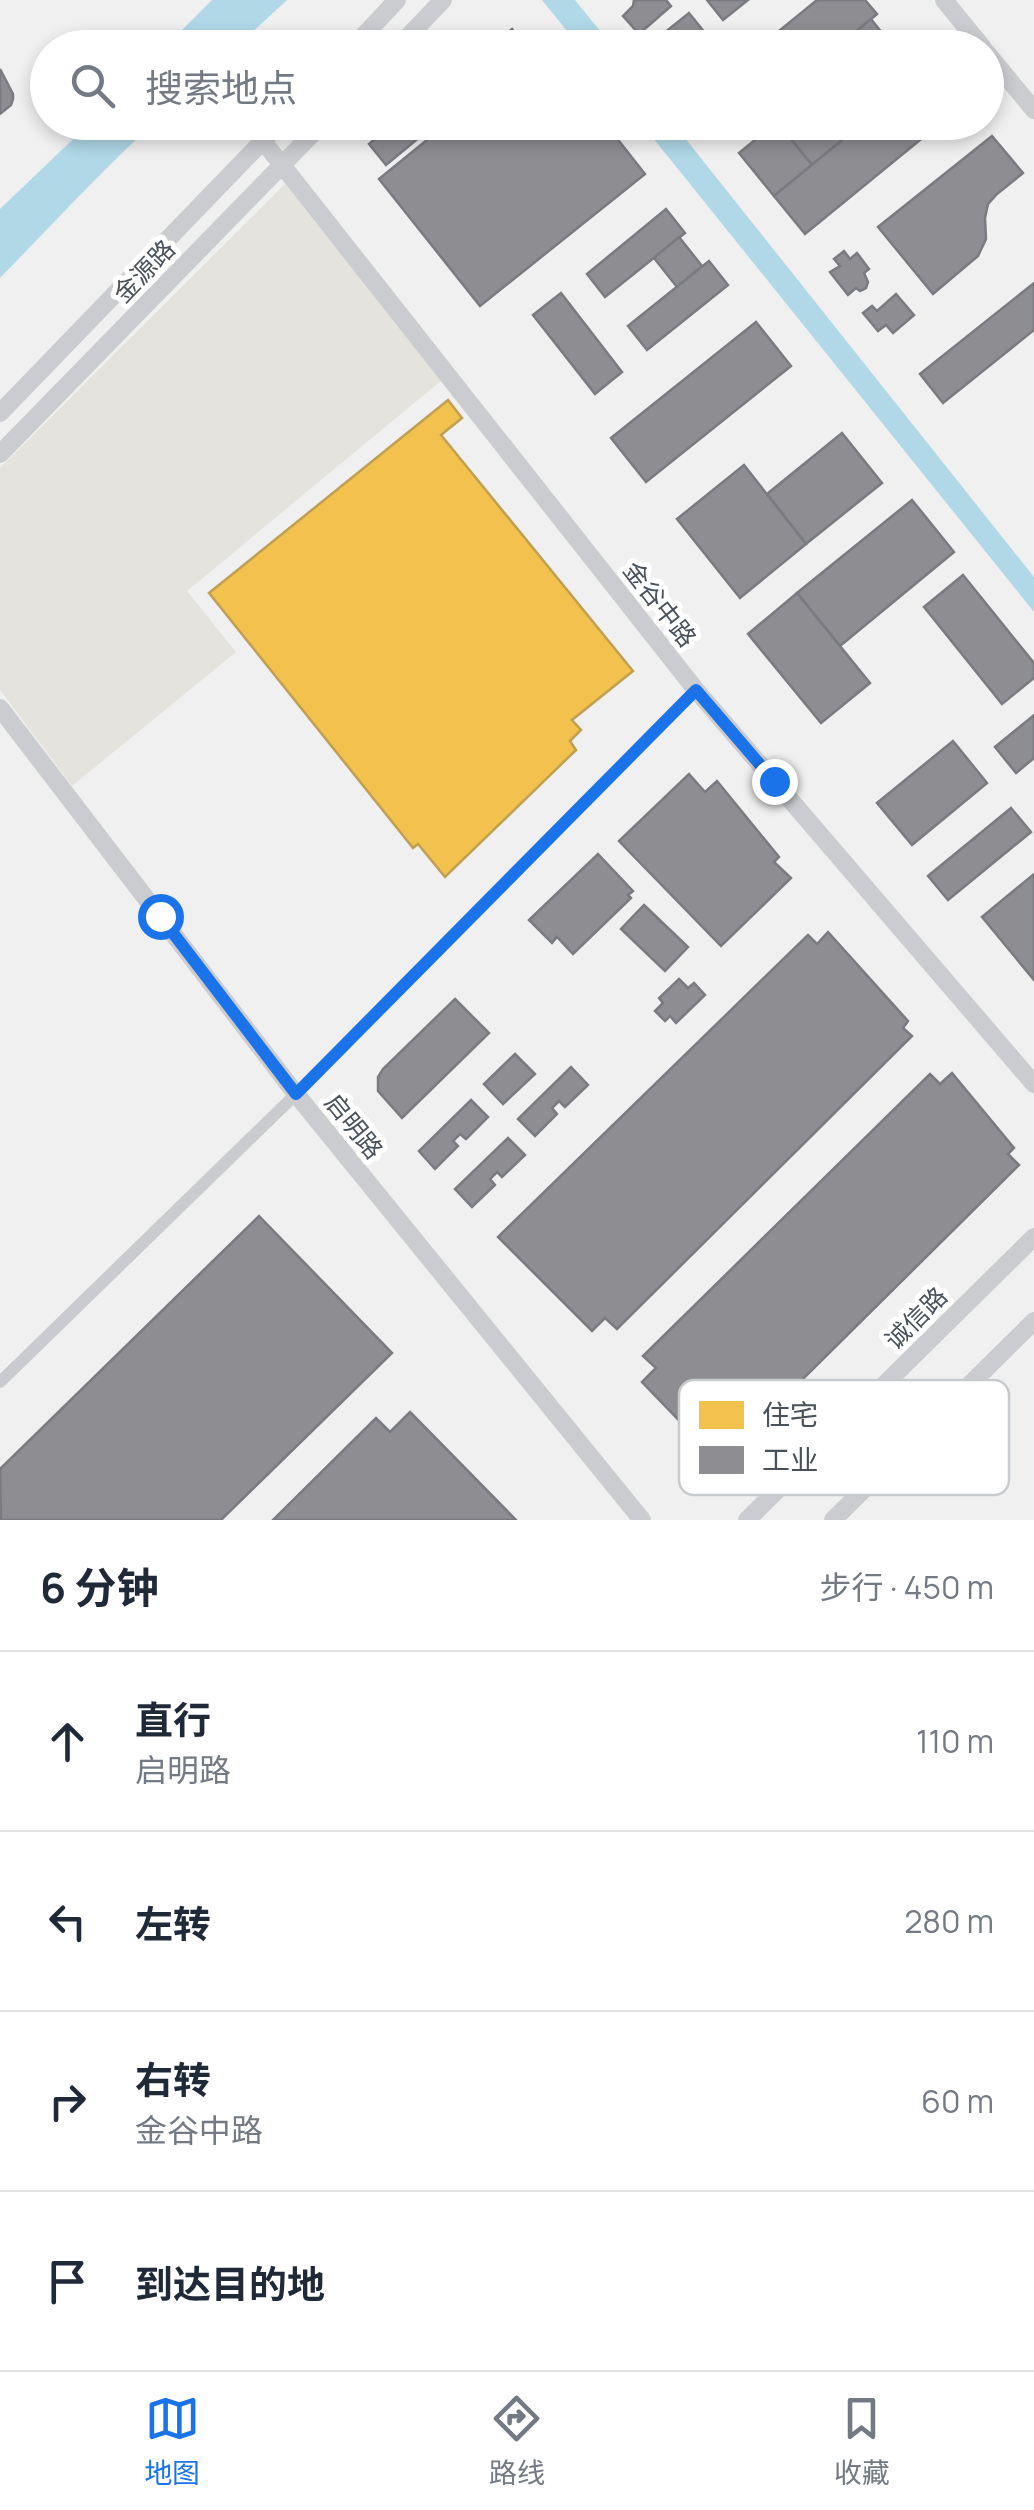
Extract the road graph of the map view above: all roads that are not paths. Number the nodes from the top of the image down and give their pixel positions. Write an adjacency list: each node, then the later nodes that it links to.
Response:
1 (397, 0): 4 (street)
2 (443, 0): 5 (street)
3 (944, 0): 6 (street)
4 (369, 30)
5 (414, 30)
6 (969, 30)
7 (1004, 73): 8 (street)
8 (1034, 110)
9 (306, 140): 11 (street, 金源路)
10 (263, 141): 11 (street, 金谷中路); 12 (street, 金源路)
11 (282, 165): 13 (street, 金源路); 14 (street, 金谷中路)
12 (0, 412)
13 (0, 454)
14 (696, 690): 16 (street, 金谷中路); 17 (street)
15 (0, 708): 17 (street, 启明路)
16 (1034, 1084)
17 (296, 1094): 22 (street); 25 (street, 启明路)
18 (1034, 1237): 20 (street, 诚信路)
19 (1034, 1322): 21 (street)
20 (889, 1380)
21 (975, 1380)
22 (0, 1382)
23 (772, 1495): 26 (street, 诚信路)
24 (858, 1495): 27 (street)
25 (642, 1520)
26 (747, 1520)
27 (833, 1520)

